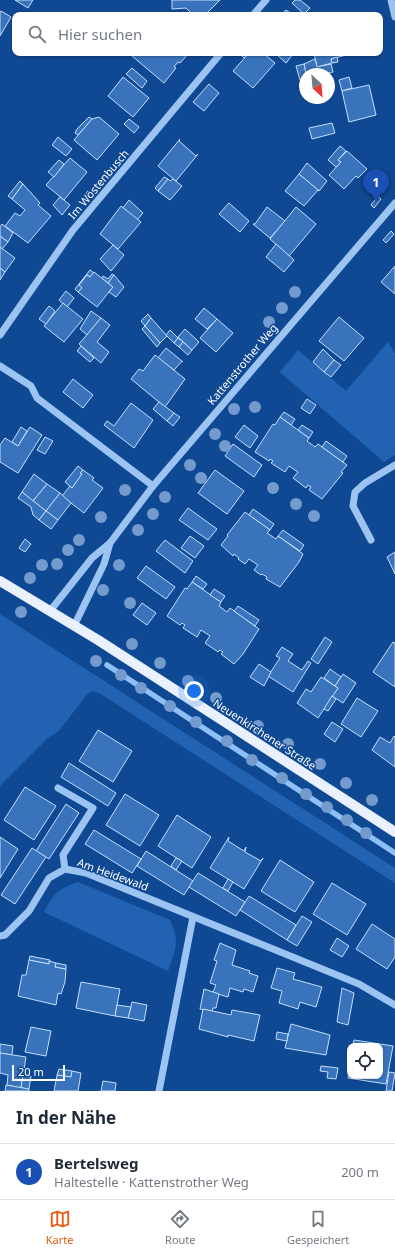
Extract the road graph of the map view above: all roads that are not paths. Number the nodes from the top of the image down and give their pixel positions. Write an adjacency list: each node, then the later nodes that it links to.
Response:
1 (266, 0): 3 (street)
2 (391, 0): 4 (street)
3 (256, 12)
4 (395, 17)
5 (218, 56): 7 (street, Im Wöstenbusch)
6 (395, 203): 10 (street, Kattenstrother Weg)
7 (0, 335)
8 (0, 366): 10 (street)
9 (395, 465): 11 (street)
10 (153, 486): 12 (street, Kattenstrother Weg)
11 (371, 540)
12 (110, 544): 14 (street, Kattenstrother Weg); 15 (street, Kattenstrother Weg)
13 (0, 581): 14 (main road, Neuenkirchener Straße)
14 (50, 611): 15 (main road, Neuenkirchener Straße)
15 (74, 626): 17 (main road, Neuenkirchener Straße)
16 (58, 788): 18 (street)
17 (395, 832)
18 (66, 869): 19 (street, Am Heidewald); 20 (street, Am Heidewald)
19 (193, 917): 21 (street, Am Heidewald); 22 (street)
20 (2, 936)
21 (395, 1005)
22 (159, 1091)

